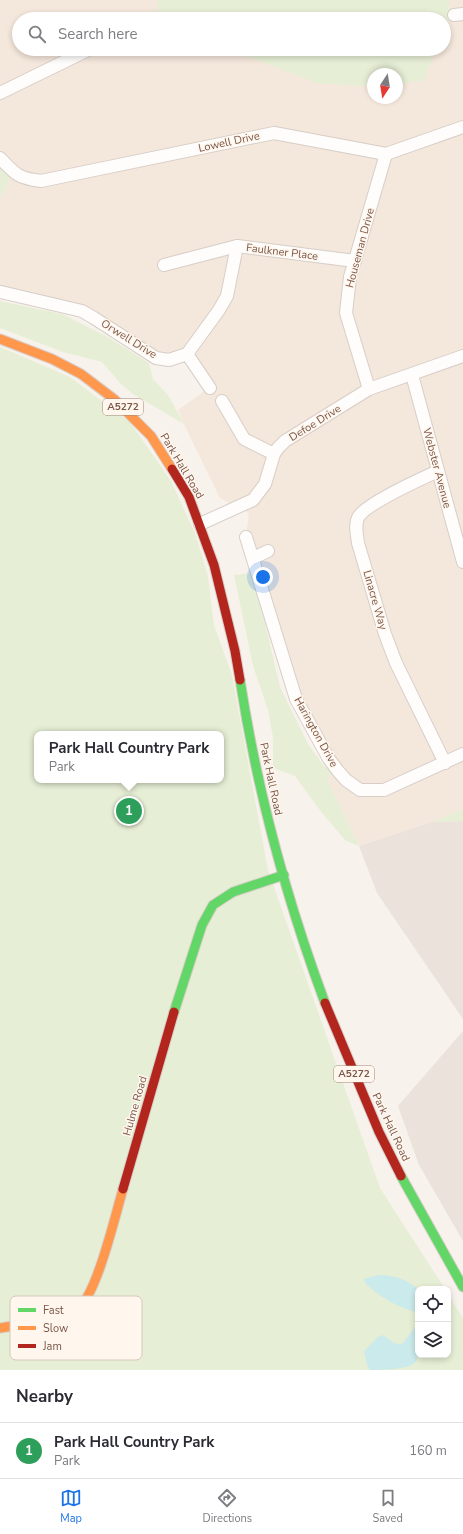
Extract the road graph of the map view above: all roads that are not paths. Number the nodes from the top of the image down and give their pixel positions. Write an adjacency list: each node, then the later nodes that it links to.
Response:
1 (76, 56): 2 (street)
2 (0, 93)
3 (463, 128): 4 (street, Lowell Drive)
4 (386, 154): 5 (street, Lowell Drive); 7 (street, Houseman Drive)
5 (0, 158)
6 (237, 246): 7 (street, Faulkner Place); 8 (street, Faulkner Place); 11 (street)
7 (355, 261): 15 (street, Houseman Drive)
8 (164, 265)
9 (1, 292): 11 (street, Orwell Drive)
10 (0, 339): 19 (main road, Park Hall Road / A5272)
11 (187, 354): 14 (street)
12 (463, 356): 13 (street, Defoe Drive)
13 (412, 375): 15 (street, Defoe Drive); 18 (street, Webster Avenue)
14 (210, 388)
15 (369, 389): 17 (street, Defoe Drive)
16 (222, 400): 17 (street)
17 (274, 454): 19 (street, Defoe Drive)
18 (438, 471): 23 (street, Webster Avenue); 25 (street, Linacre Way)
19 (200, 524): 26 (main road, Park Hall Road / A5272)
20 (246, 537): 22 (street, Harington Drive)
21 (268, 551): 22 (street)
22 (252, 558): 25 (street, Harington Drive)
23 (463, 562)
24 (463, 754): 25 (street, Harington Drive)
25 (445, 762)
26 (284, 875): 27 (main road, Park Hall Road / A5272); 28 (main road, Hulme Road)
27 (463, 1287)
28 (88, 1296)
29 (10, 1326): 30 (main road, Hulme Road)
30 (0, 1328)

